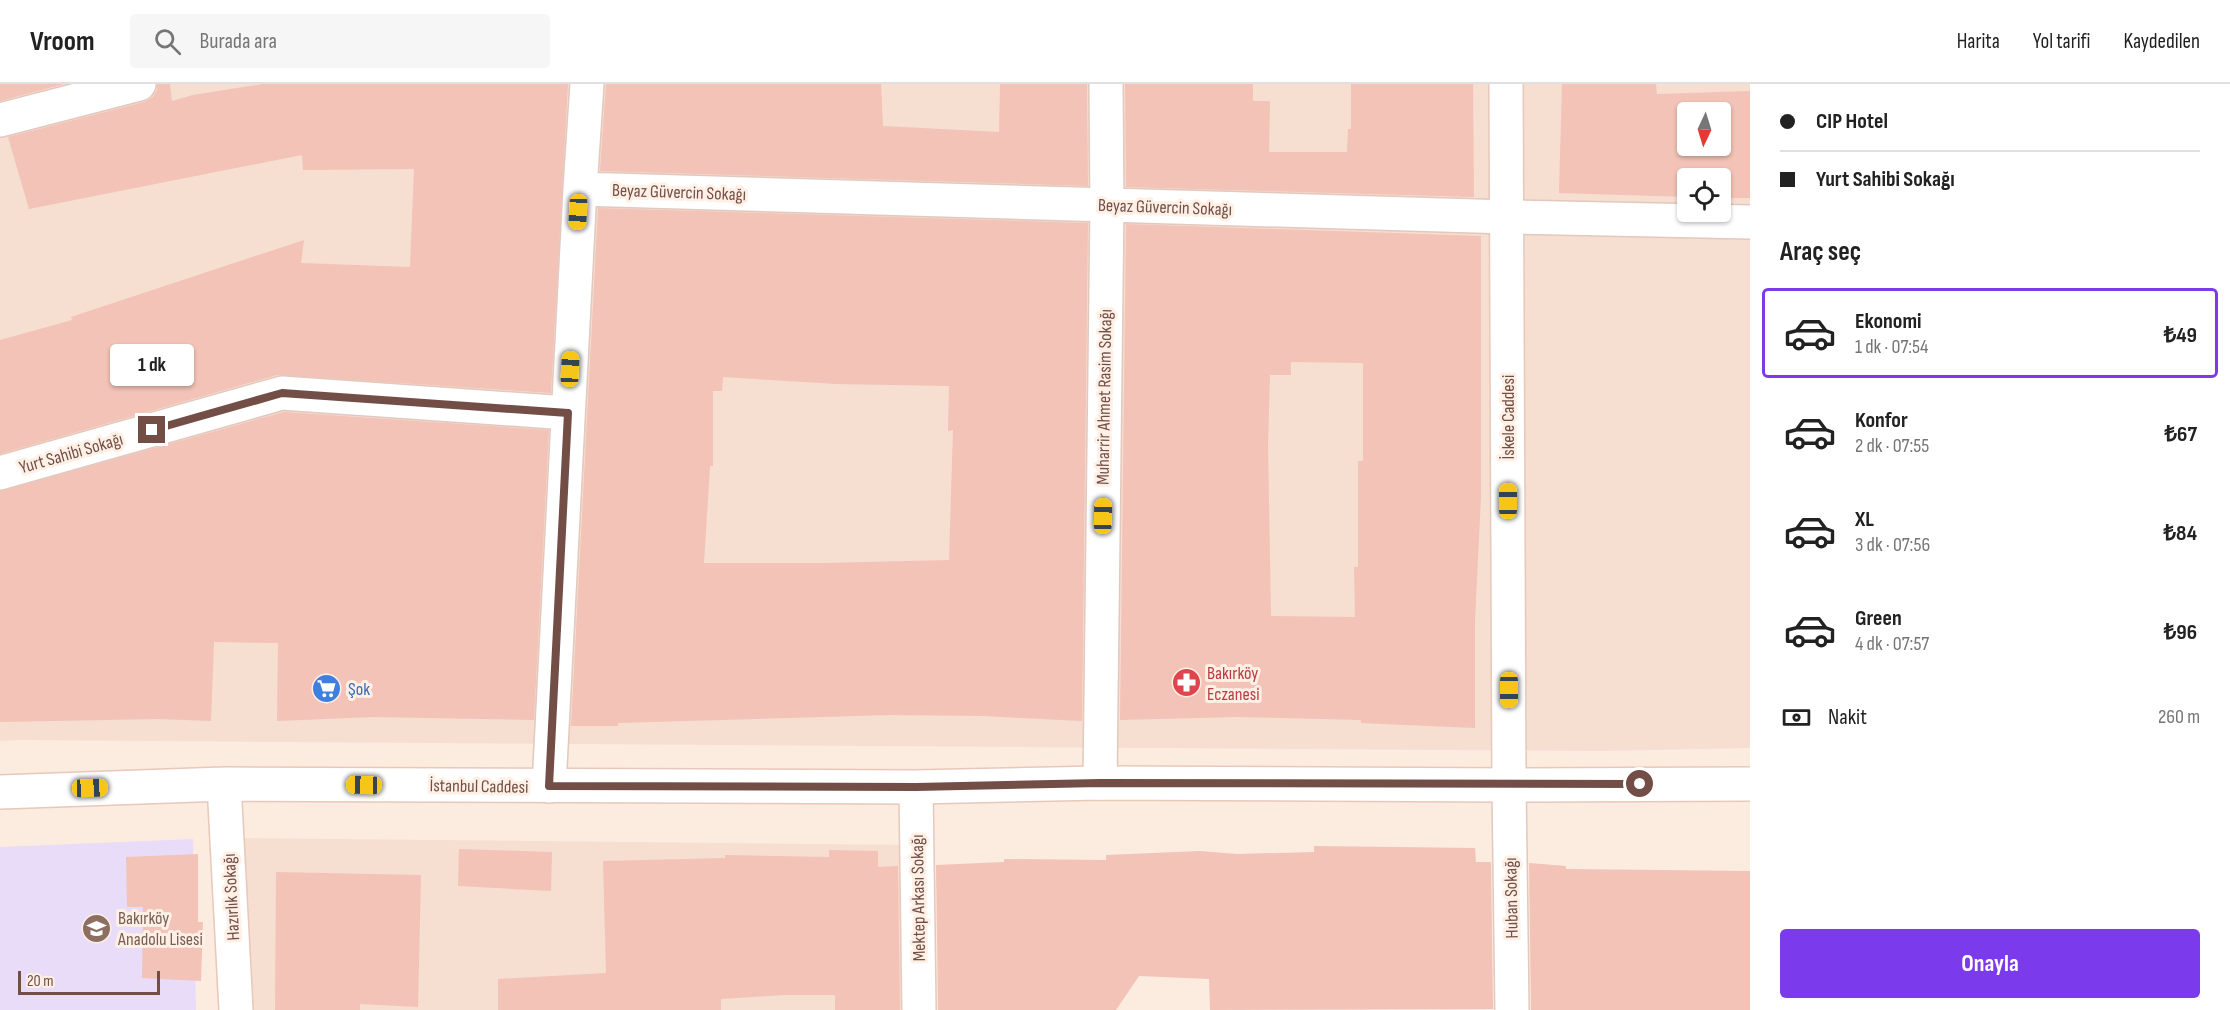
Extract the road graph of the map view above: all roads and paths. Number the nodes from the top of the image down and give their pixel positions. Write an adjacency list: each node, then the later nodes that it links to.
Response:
1 (140, 84): 5 (street)
2 (587, 84): 6 (street)
3 (1106, 84): 7 (street, Muharrir Ahmet Rasim Sokağı)
4 (1506, 84): 8 (street, İskele Caddesi)
5 (0, 120)
6 (580, 189): 7 (street, Beyaz Güvercin Sokağı); 10 (street)
7 (1107, 205): 8 (street, Beyaz Güvercin Sokağı); 13 (street, Muharrir Ahmet Rasim Sokağı)
8 (1508, 217): 9 (street, Beyaz Güvercin Sokağı); 15 (street, İskele Caddesi)
9 (1750, 222)
10 (568, 413): 11 (street, Yurt Sahibi Sokağı); 16 (street)
11 (0, 473)
12 (224, 783): 16 (street, İstanbul Caddesi); 18 (street, İstanbul Caddesi); 19 (street, Hazırlık Sokağı)
13 (1100, 783): 15 (street, İstanbul Caddesi); 17 (street, İstanbul Caddesi)
14 (1750, 784): 15 (street, İstanbul Caddesi)
15 (1509, 785): 21 (street, Huban Sokağı)
16 (549, 786): 17 (street, İstanbul Caddesi)
17 (916, 787): 20 (street, Mektep Arkası Sokağı)
18 (0, 792)
19 (236, 1010)
20 (919, 1010)
21 (1512, 1010)

